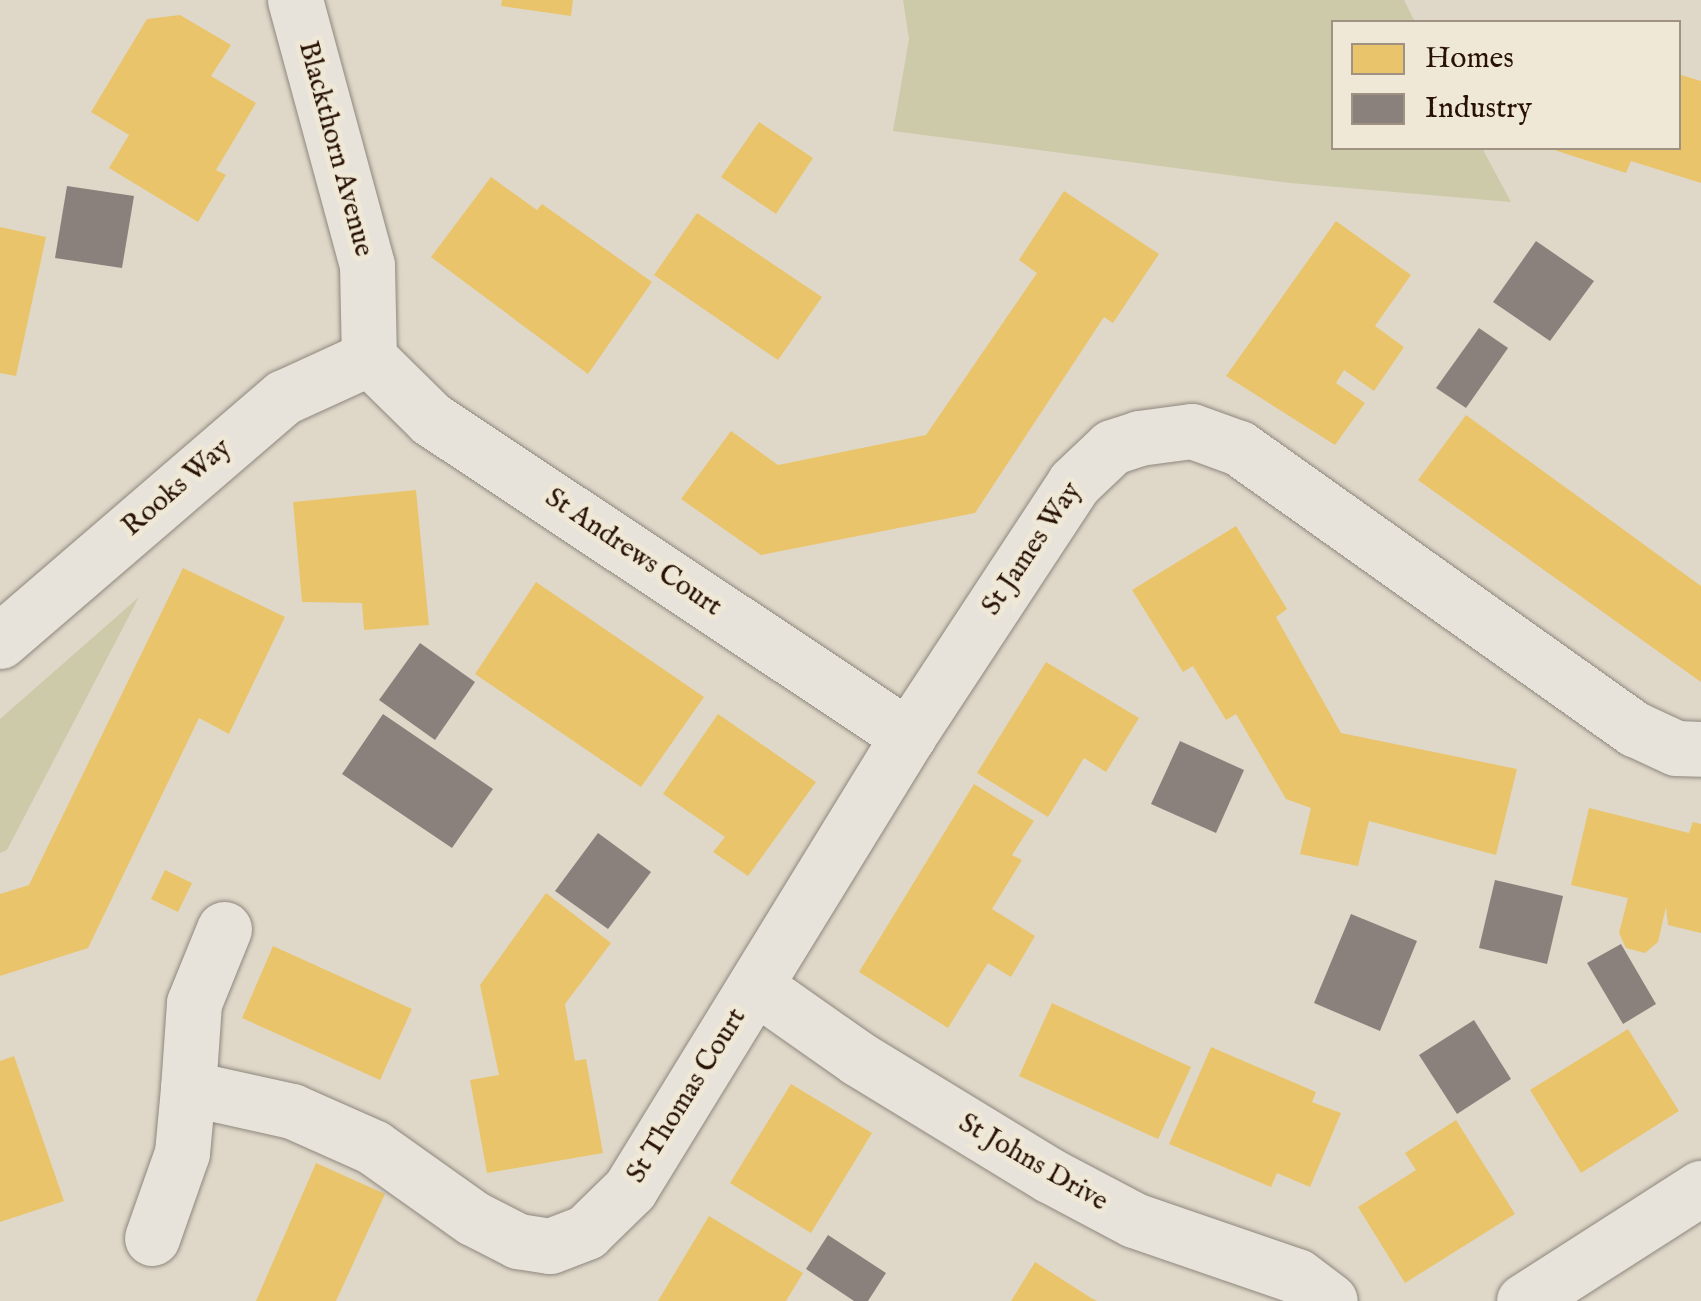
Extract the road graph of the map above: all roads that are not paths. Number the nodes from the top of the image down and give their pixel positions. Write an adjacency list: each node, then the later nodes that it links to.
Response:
1 (295, 0): 2 (street, Blackthorn Avenue)
2 (368, 358): 3 (street, Rooks Way); 4 (street, St Andrews Court)
3 (1, 638)
4 (908, 736): 5 (street, St James Way); 7 (street, St James Way)
5 (1701, 749)
6 (224, 929): 8 (street)
7 (755, 986): 8 (street, St Thomas Court); 11 (street, St Johns Drive)
8 (188, 1088): 10 (street)
9 (1701, 1188): 12 (street)
10 (152, 1238)
11 (1330, 1301)
12 (1524, 1301)

